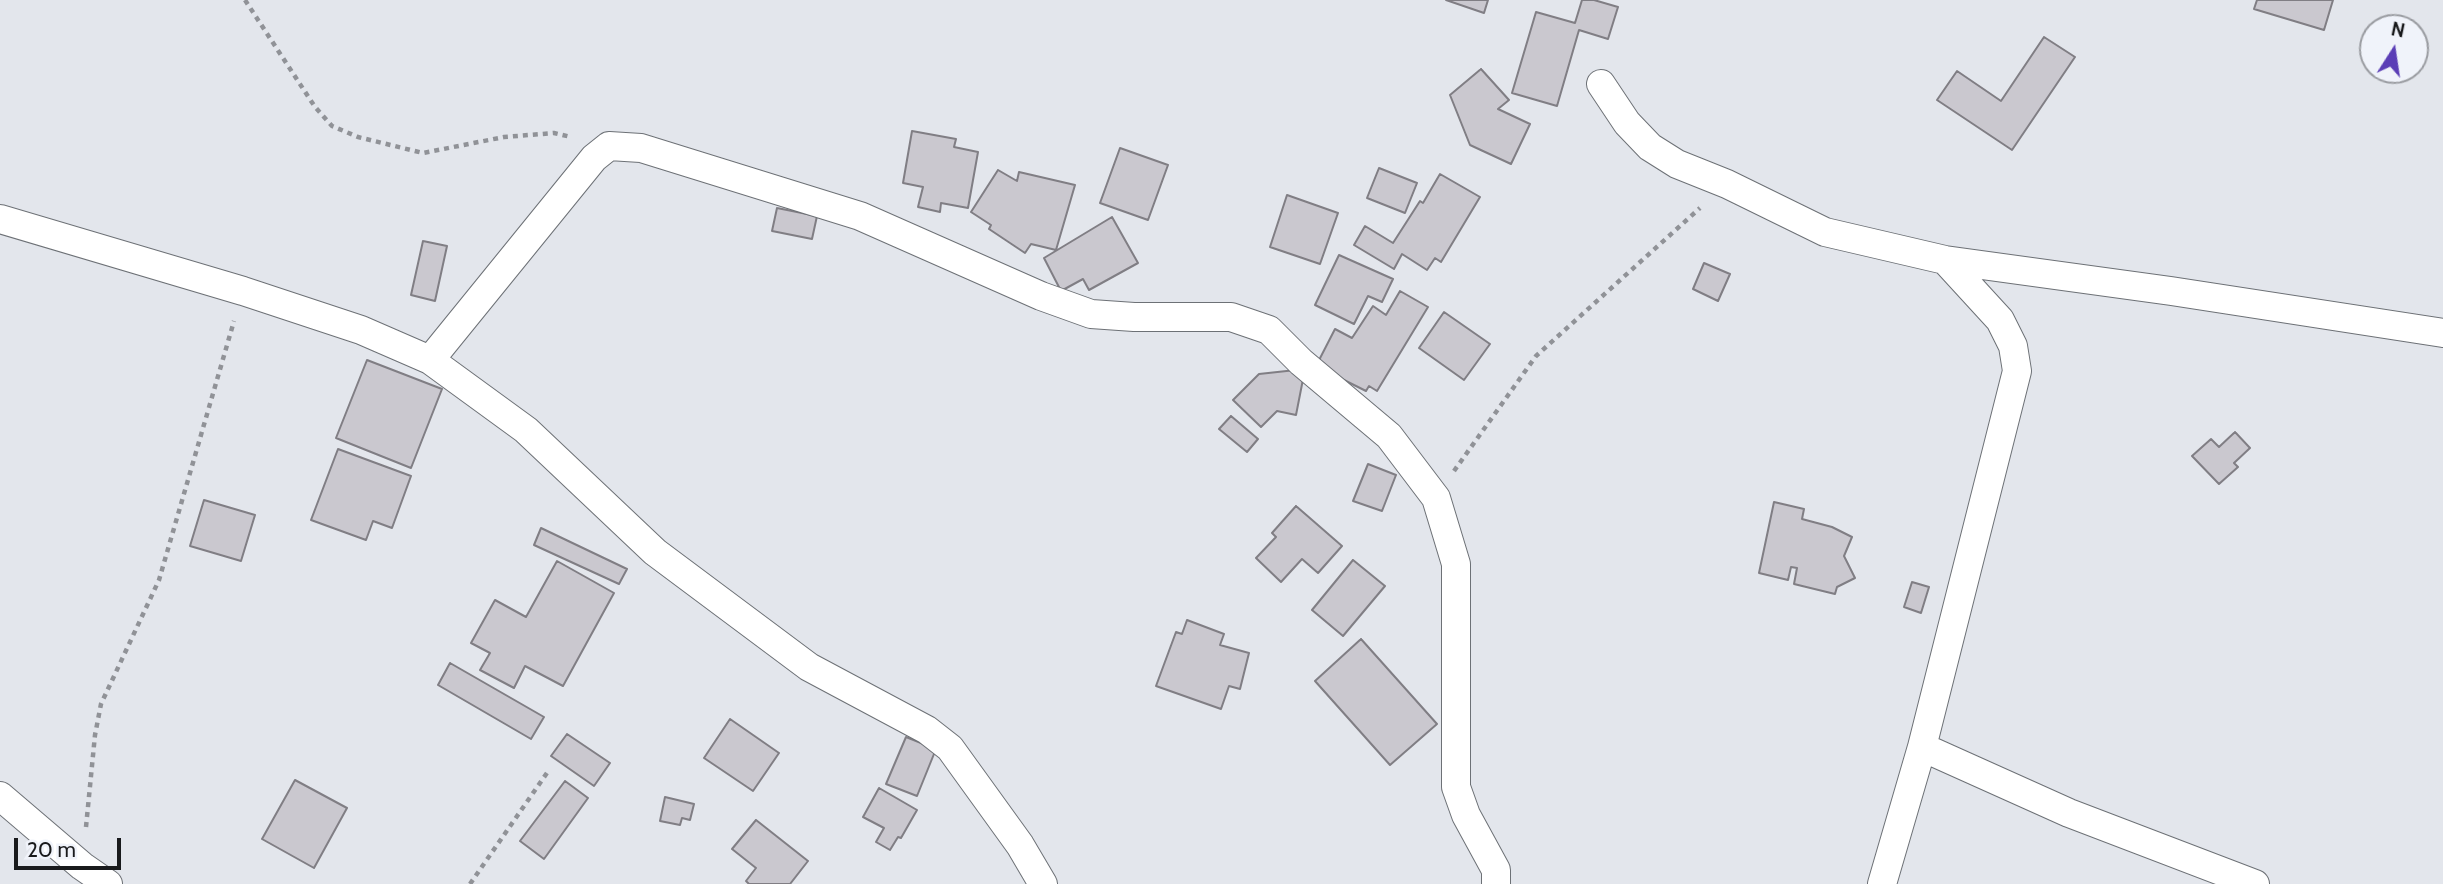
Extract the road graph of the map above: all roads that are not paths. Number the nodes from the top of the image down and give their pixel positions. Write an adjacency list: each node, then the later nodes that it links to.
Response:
1 (1601, 85): 3 (street)
2 (0, 219): 5 (street)
3 (1945, 260): 4 (street); 6 (street)
4 (2443, 333)
5 (430, 359): 9 (street); 10 (street)
6 (1922, 747): 11 (street); 12 (street)
7 (0, 796): 8 (street)
8 (108, 884)
9 (1042, 884)
10 (1496, 884)
11 (1882, 884)
12 (2255, 884)

